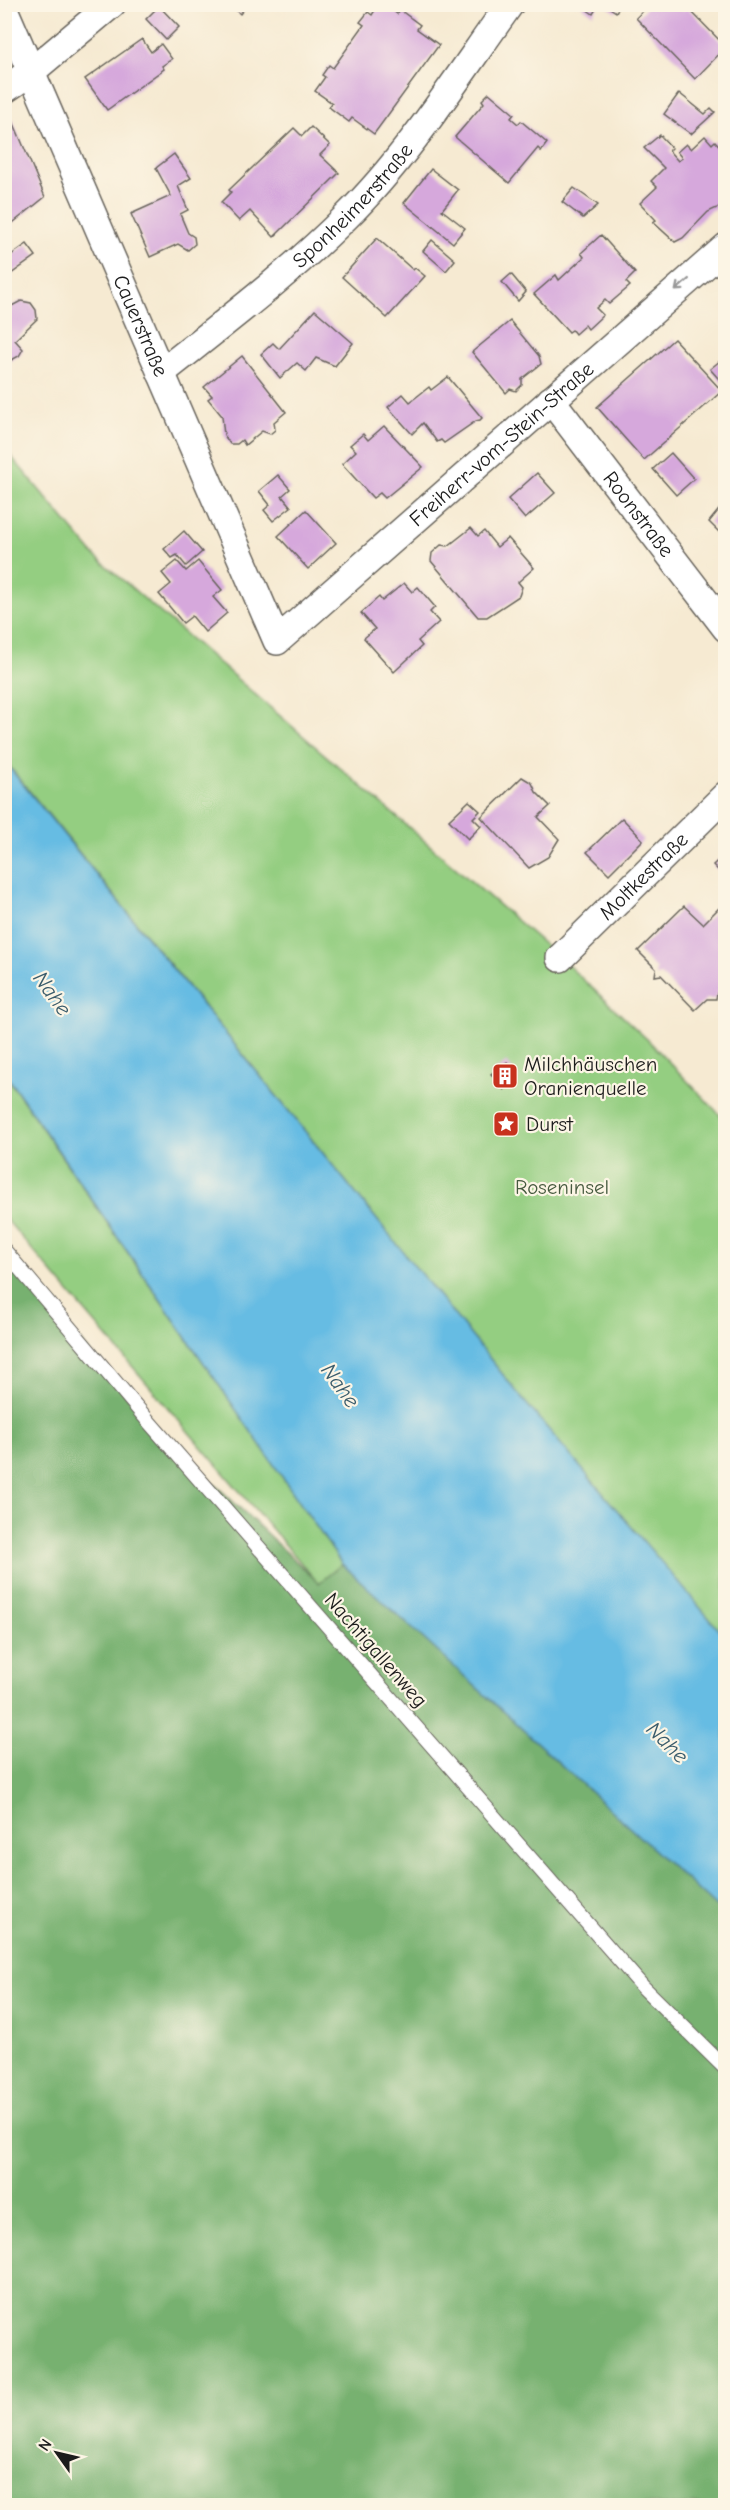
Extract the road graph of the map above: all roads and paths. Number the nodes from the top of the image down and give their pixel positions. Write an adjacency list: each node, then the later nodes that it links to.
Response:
1 (112, 4): 4 (street)
2 (510, 4): 7 (street, Sponheimerstraße)
3 (4, 9): 4 (street, Cauerstraße)
4 (32, 71): 5 (street); 7 (street, Cauerstraße)
5 (4, 90)
6 (726, 246): 8 (street, Freiherr-vom-Stein-Straße, one-way to 8)
7 (161, 373): 10 (street, Cauerstraße)
8 (551, 400): 9 (street, Roonstraße); 10 (street, Freiherr-vom-Stein-Straße)
9 (726, 628)
10 (277, 641)
11 (726, 795): 12 (street, Moltkestraße)
12 (560, 958)
13 (4, 1250): 14 (lane, Nachtigallenweg)
14 (726, 2069)

